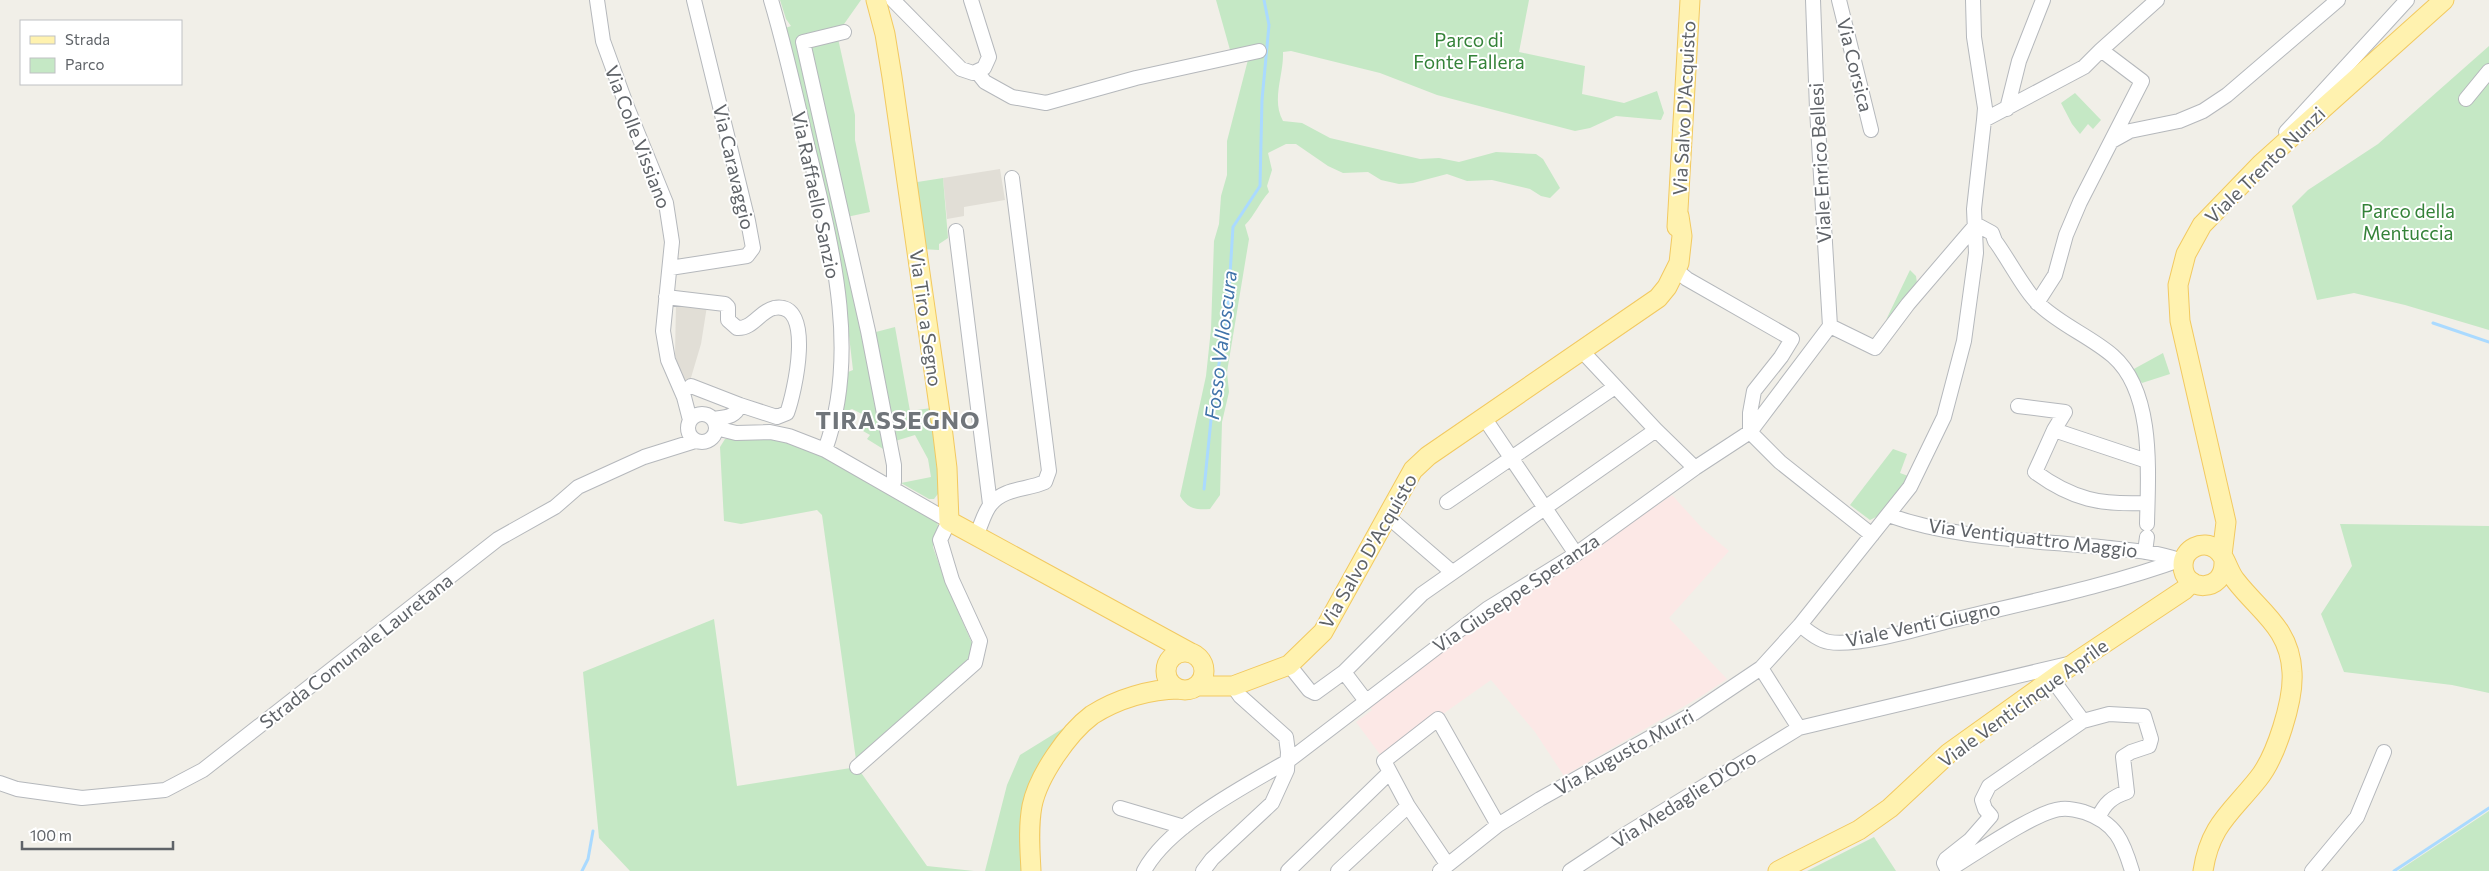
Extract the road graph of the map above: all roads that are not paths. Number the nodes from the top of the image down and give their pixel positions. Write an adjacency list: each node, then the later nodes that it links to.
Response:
1 (597, 0): 31 (street, Via Colle Vissiano)
2 (694, 0): 31 (street, Via Caravaggio)
3 (771, 0): 48 (street, Via Raffaello Sanzio)
4 (876, 0): 59 (main road, Via Tiro a Segno)
5 (893, 0): 20 (street)
6 (972, 0): 20 (street)
7 (1690, 0): 28 (main road, Via Salvo D'Acquisto)
8 (1813, 0): 35 (street, Viale Enrico Bellesi)
9 (1839, 0): 24 (street, Via Corsica)
10 (1973, 0): 23 (street)
11 (2043, 0): 22 (street)
12 (2157, 0): 17 (street)
13 (2338, 0): 25 (street)
14 (2407, 0): 26 (street)
15 (2444, 0): 26 (main road, Viale Trento Nunzi)
16 (844, 32): 52 (street)
17 (2101, 50): 22 (street); 25 (street)
18 (1259, 51): 20 (street)
19 (2489, 71): 21 (street)
20 (976, 72)
21 (2466, 99)
22 (2007, 109): 23 (street)
23 (1984, 120): 29 (street)
24 (1871, 130)
25 (2110, 142): 34 (street)
26 (2261, 164): 64 (main road, Viale Trento Nunzi)
27 (1012, 178): 55 (street)
28 (1679, 216): 32 (main road, Via Salvo D'Acquisto); 36 (main road, Via Salvo D'Acquisto)
29 (1974, 227): 34 (street); 35 (street); 58 (street)
30 (956, 231): 55 (street)
31 (670, 268): 33 (street, Via Colle Vissiano)
32 (1676, 270): 36 (main road, Via Salvo D'Acquisto); 46 (street)
33 (666, 297): 39 (street, Via Colle Vissiano); 40 (street)
34 (2038, 303): 50 (street)
35 (1830, 326): 46 (street, Via Giuseppe Speranza)
36 (1608, 332): 37 (main road, Via Salvo D'Acquisto)
37 (1582, 351): 38 (street); 42 (main road, Via Salvo D'Acquisto)
38 (1615, 387): 44 (street); 49 (street)
39 (687, 391): 40 (street); 43 (street, Via Colle Vissiano)
40 (740, 405): 43 (street, Strada Comunale Lauretana)
41 (2018, 406): 45 (street)
42 (1484, 418): 49 (street); 57 (main road, Via Salvo D'Acquisto)
43 (706, 424): 47 (street, Strada Comunale Lauretana); 47 (street, Via Colle Vissiano); 48 (street)
44 (1656, 430): 51 (street); 56 (street)
45 (2054, 430): 50 (street); 54 (street)
46 (1750, 432): 51 (street, Via Giuseppe Speranza); 60 (street)
47 (695, 441): 91 (street, Strada Comunale Lauretana)
48 (825, 450): 52 (street)
49 (1512, 457): 53 (street); 56 (street)
50 (2147, 461): 54 (street)
51 (1695, 468): 63 (street, Via Giuseppe Speranza)
52 (892, 488): 59 (street)
53 (1447, 502)
54 (2148, 503): 62 (street)
55 (990, 504): 61 (street)
56 (1545, 507): 63 (street); 66 (street)
57 (1386, 515): 66 (street); 73 (main road, Via Salvo D'Acquisto)
58 (1888, 515): 60 (street); 62 (street, Via Ventiquattro Maggio)
59 (950, 521): 61 (main road); 89 (street)
60 (1872, 535): 69 (street)
61 (976, 536): 70 (main road)
62 (2145, 552): 65 (street, Via Ventiquattro Maggio)
63 (1576, 554): 82 (street, Via Giuseppe Speranza)
64 (2220, 555): 65 (main road); 67 (main road)
65 (2182, 559): 68 (main road); 69 (street, Viale Venti Giugno)
66 (1452, 572): 76 (street)
67 (2227, 581): 68 (main road); 107 (main road)
68 (2192, 582): 72 (main road, Viale Venticinque Aprile)
69 (1800, 624): 75 (street, Via Augusto Murri)
70 (1158, 635): 71 (main road); 74 (main road)
71 (1190, 653): 74 (main road); 79 (main road)
72 (2076, 662): 78 (main road, Viale Venticinque Aprile); 84 (street, Via Medaglie D'Oro)
73 (1289, 665): 76 (street); 77 (main road, Via Salvo D'Acquisto)
74 (1168, 666): 79 (main road); 81 (main road)
75 (1761, 668): 84 (street); 95 (street, Via Augusto Murri)
76 (1344, 672): 82 (street)
77 (1250, 678): 79 (main road); 80 (main road)
78 (2052, 679): 83 (street); 104 (main road, Viale Venticinque Aprile)
79 (1193, 682): 80 (main road); 81 (main road)
80 (1233, 686): 85 (street)
81 (1151, 691): 98 (main road)
82 (1366, 701): 86 (street, Via Giuseppe Speranza)
83 (2083, 721): 94 (street); 105 (street)
84 (1799, 728): 103 (street, Via Medaglie D'Oro)
85 (1286, 737): 86 (street); 88 (street)
86 (1313, 742): 88 (street, Via Giuseppe Speranza)
87 (2384, 752): 108 (street)
88 (1288, 762): 96 (street, Via Giuseppe Speranza); 100 (street)
89 (857, 767)
90 (1386, 767): 92 (street); 95 (street); 101 (street)
91 (0, 783)
92 (1408, 806): 97 (street); 102 (street)
93 (1120, 808): 96 (street)
94 (2098, 818): 105 (street); 106 (street)
95 (1498, 825): 97 (street, Via Augusto Murri)
96 (1184, 827): 99 (street, Via Giuseppe Speranza)
97 (1444, 868)
98 (1032, 870)
99 (1144, 871)
100 (1203, 871)
101 (1288, 871)
102 (1338, 871)
103 (1570, 871)
104 (1778, 871)
105 (1948, 871)
106 (2132, 871)
107 (2204, 871)
108 (2312, 871)

